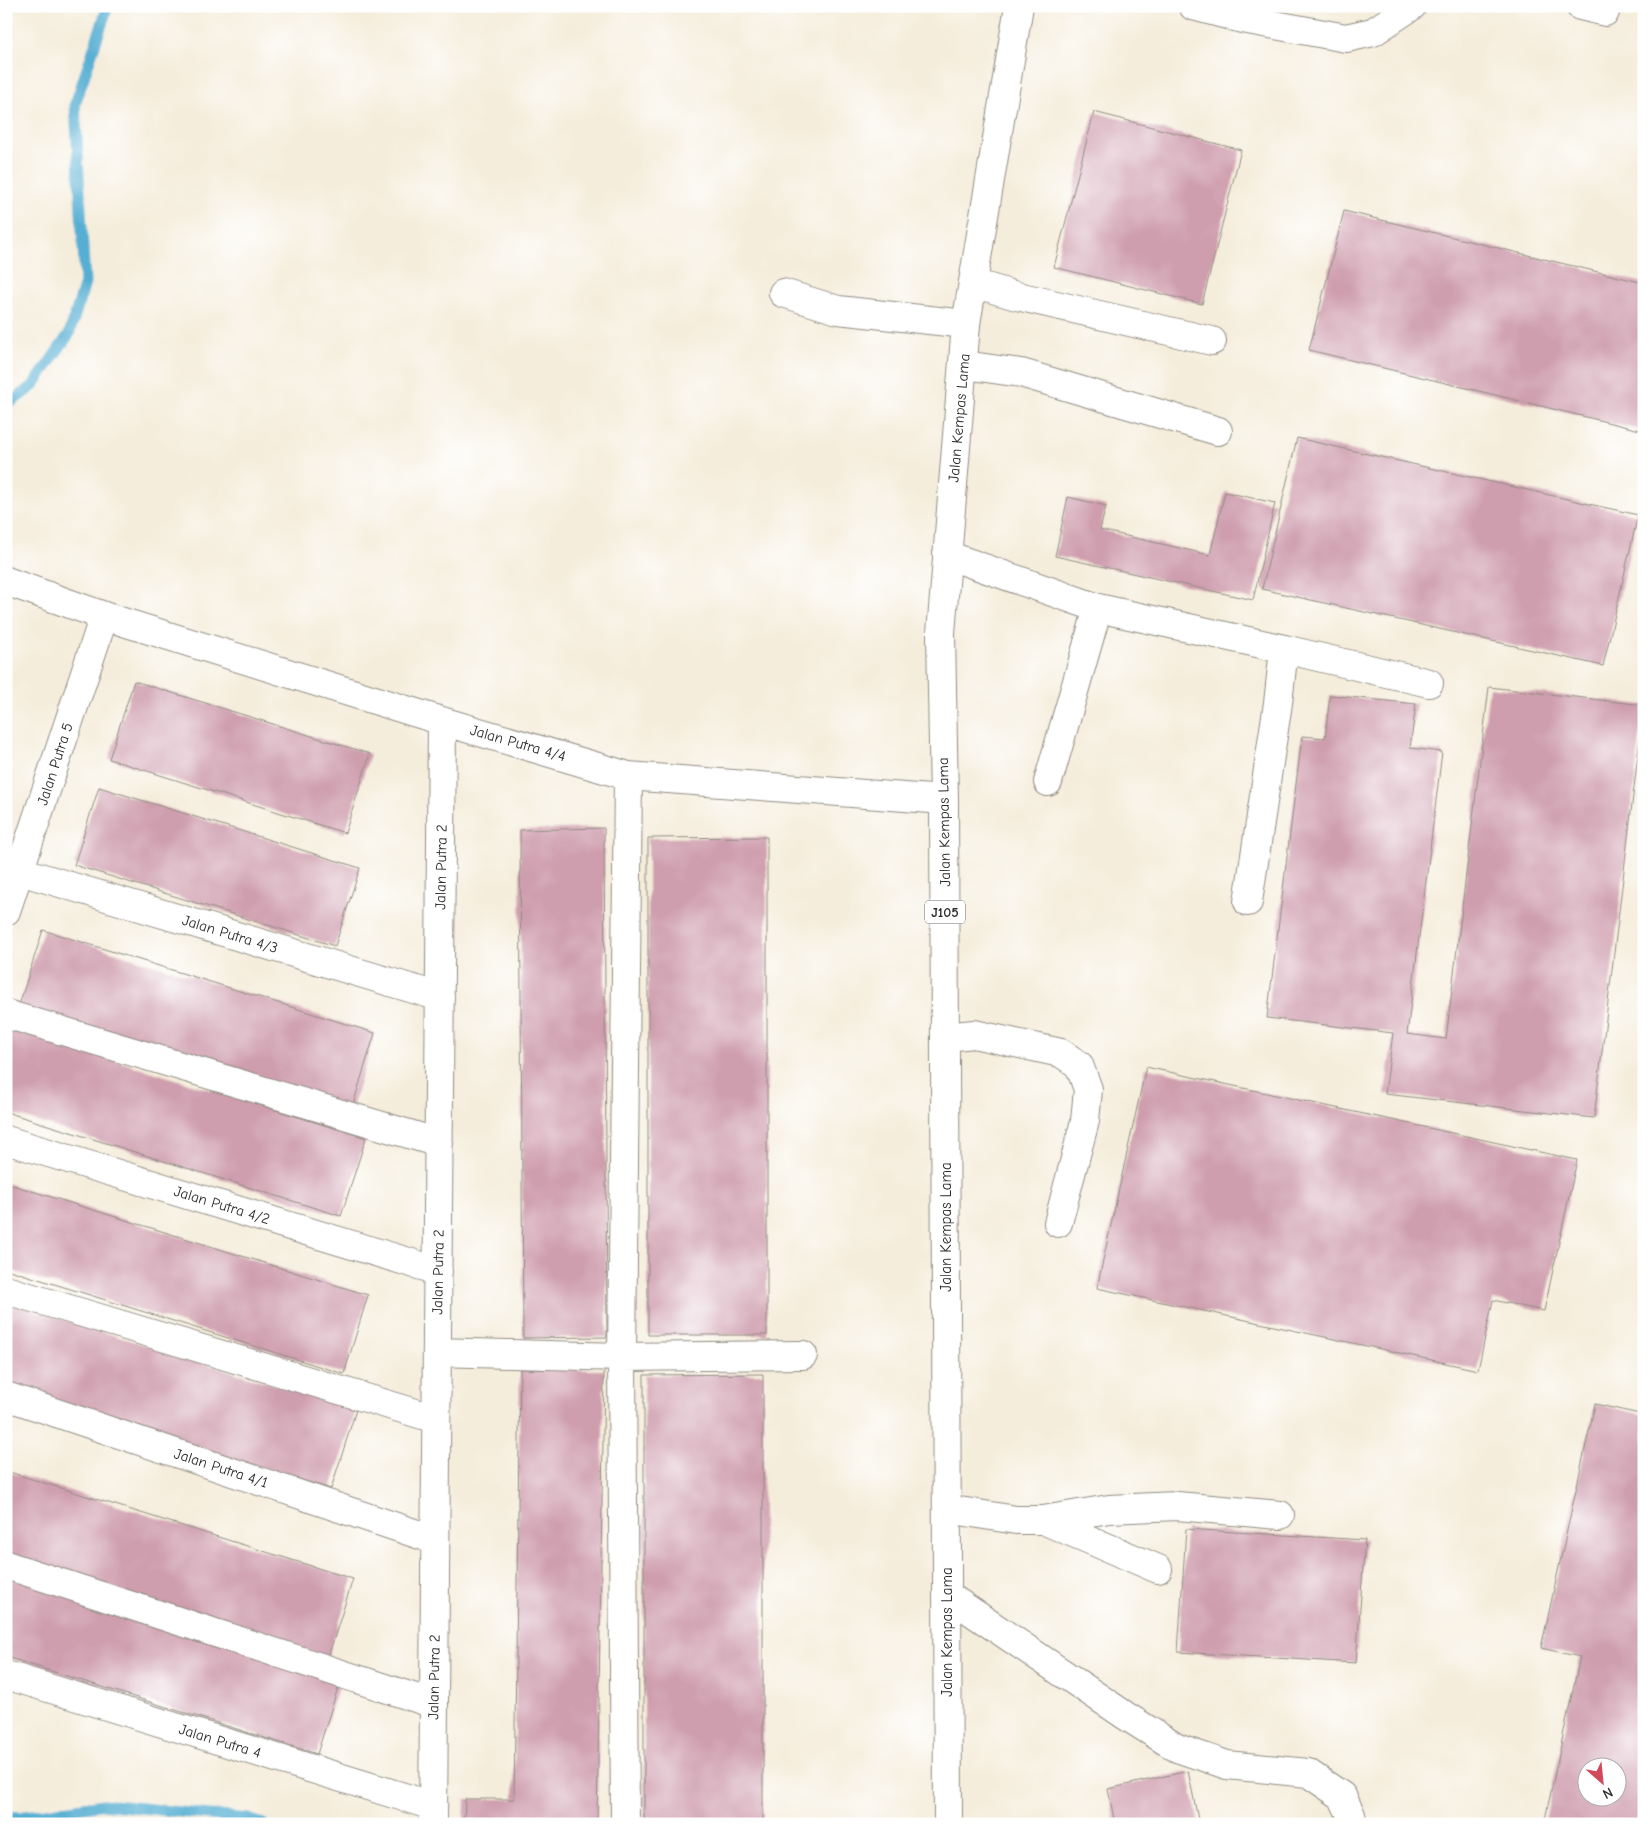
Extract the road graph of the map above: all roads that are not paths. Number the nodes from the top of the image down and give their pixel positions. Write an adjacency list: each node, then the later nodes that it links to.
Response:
1 (1019, 6): 4 (street, Jalan Kempas Lama / J105)
2 (1193, 6): 3 (street)
3 (1412, 6)
4 (973, 283): 6 (street, Jalan Kempas Lama / J105); 7 (street)
5 (783, 293): 6 (street)
6 (966, 324): 8 (street, Jalan Kempas Lama / J105)
7 (1212, 341)
8 (964, 365): 9 (street); 10 (street, Jalan Kempas Lama / J105)
9 (1218, 431)
10 (947, 555): 12 (street); 19 (street, Jalan Kempas Lama / J105)
11 (6, 581): 13 (street, Jalan Putra 4/4)
12 (1098, 608): 14 (street); 18 (street)
13 (104, 616): 16 (street, Jalan Putra 4/4); 20 (street, Jalan Putra 5)
14 (1284, 649): 15 (street); 21 (street)
15 (1430, 683)
16 (442, 721): 17 (street, Jalan Putra 4/4); 23 (street, Jalan Putra 2)
17 (628, 776): 19 (street, Jalan Putra 4/4); 33 (street)
18 (1048, 782)
19 (944, 800): 25 (street, Jalan Kempas Lama / J105)
20 (20, 871): 22 (street, Jalan Putra 5); 23 (street, Jalan Putra 4/3)
21 (1248, 902)
22 (6, 911)
23 (440, 997): 27 (street, Jalan Putra 2)
24 (6, 1014): 27 (street)
25 (945, 1037): 28 (street); 36 (street, Jalan Kempas Lama / J105)
26 (6, 1140): 29 (street, Jalan Putra 4/2)
27 (439, 1143): 29 (street, Jalan Putra 2)
28 (1058, 1224)
29 (438, 1271): 31 (street, Jalan Putra 2)
30 (6, 1290): 35 (street)
31 (437, 1352): 33 (street); 35 (street, Jalan Putra 2)
32 (803, 1355): 33 (street)
33 (622, 1357): 46 (street)
34 (6, 1396): 39 (street, Jalan Putra 4/1)
35 (436, 1419): 39 (street, Jalan Putra 2)
36 (947, 1509): 38 (street); 42 (street, Jalan Kempas Lama / J105)
37 (1280, 1514): 38 (street)
38 (1043, 1520): 41 (street)
39 (436, 1540): 44 (street, Jalan Putra 2)
40 (6, 1565): 44 (street)
41 (1158, 1569)
42 (947, 1595): 47 (street, Jalan Kempas Lama / J105); 48 (street)
43 (6, 1675): 45 (street, Jalan Putra 4)
44 (434, 1704): 45 (street, Jalan Putra 2)
45 (433, 1815)
46 (626, 1824)
47 (948, 1824)
48 (1353, 1824)

